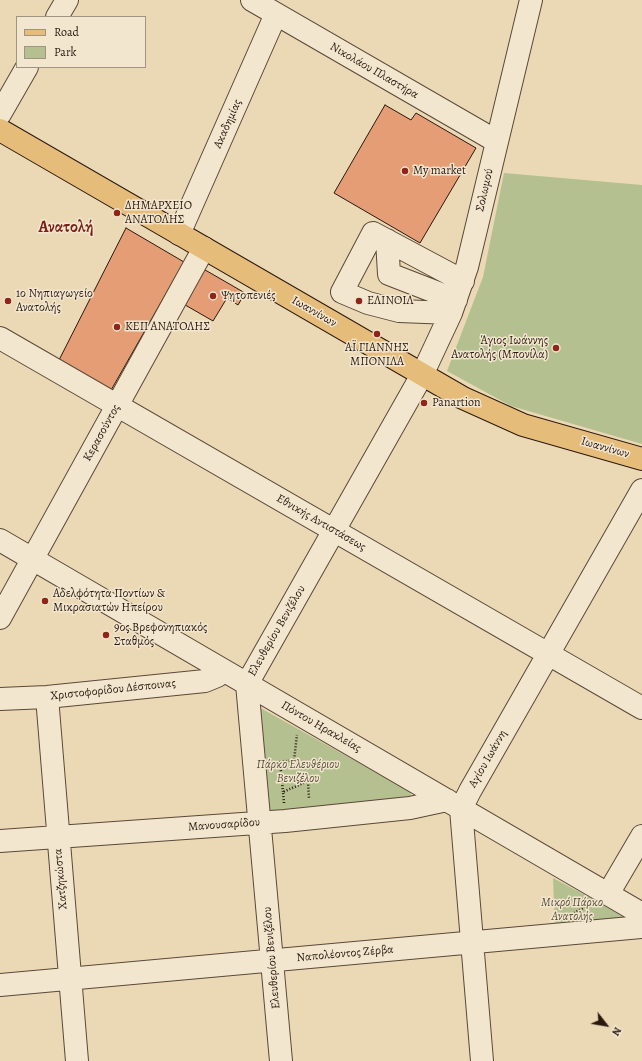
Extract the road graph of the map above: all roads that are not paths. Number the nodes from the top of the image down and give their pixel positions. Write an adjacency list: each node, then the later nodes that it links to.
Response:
1 (67, 0): 5 (street)
2 (252, 0): 4 (street, Νικολάου Πλαστήρα)
3 (531, 0): 9 (street, Σολωμού)
4 (276, 14): 9 (street, Νικολάου Πλαστήρα); 10 (street, Ακαδημίας)
5 (58, 16)
6 (27, 68): 7 (street)
7 (0, 114)
8 (0, 130): 10 (main road, Ιωαννίνων)
9 (496, 141): 13 (street, Σολωμού)
10 (179, 234): 12 (main road, Ιωαννίνων)
11 (386, 240): 13 (street); 13 (street); 13 (street)
12 (204, 248): 15 (main road, Ιωαννίνων); 16 (street, Κερασούντος)
13 (457, 298): 15 (street, Σολωμού)
14 (0, 338): 16 (street, Εθνικής Αντιστάσεως)
15 (422, 375): 17 (main road, Ιωαννίνων); 19 (street, Ελευθερίου Βενιζέλου)
16 (117, 406): 19 (street, Εθνικής Αντιστάσεως); 21 (street, Κερασούντος)
17 (642, 459)
18 (642, 490): 23 (street, Αγίου Ιωάννη)
19 (334, 531): 23 (street, Εθνικής Αντιστάσεως); 25 (street, Ελευθερίου Βενιζέλου)
20 (0, 540): 21 (street, Πόντου Ηρακλείας)
21 (32, 559): 22 (street, Κερασούντος); 24 (street, Πόντου Ηρακλείας)
22 (0, 618)
23 (548, 654): 28 (street, Εθνικής Αντιστάσεως); 29 (street, Αγίου Ιωάννη)
24 (224, 671): 25 (street, Πόντου Ηρακλείας); 26 (street, Χριστοφορίδου Δέσποινας)
25 (247, 684): 29 (street, Πόντου Ηρακλείας); 30 (street, Ελευθερίου Βενιζέλου)
26 (47, 697): 27 (street, Χριστοφορίδου Δέσποινας); 31 (street, Χατζηκώστα)
27 (0, 699)
28 (642, 708)
29 (454, 805): 30 (street, Μανουσαρίδου); 34 (street, Πόντου Ηρακλείας); 37 (street)
30 (259, 822): 31 (street, Μανουσαρίδου); 38 (street, Ελευθερίου Βενιζέλου)
31 (57, 836): 33 (street, Μανουσαρίδου); 39 (street, Χατζηκώστα)
32 (642, 836): 34 (street)
33 (0, 841)
34 (608, 894): 35 (street, Πόντου Ηρακλείας)
35 (642, 914)
36 (642, 927): 37 (street, Ναπολέοντος Ζέρβα)
37 (472, 942): 38 (street, Ναπολέοντος Ζέρβα); 43 (street)
38 (272, 960): 39 (street, Ναπολέοντος Ζέρβα); 42 (street, Ελευθερίου Βενιζέλου)
39 (70, 979): 40 (street, Ναπολέοντος Ζέρβα); 41 (street, Χατζηκώστα)
40 (0, 985)
41 (77, 1061)
42 (281, 1061)
43 (482, 1061)

